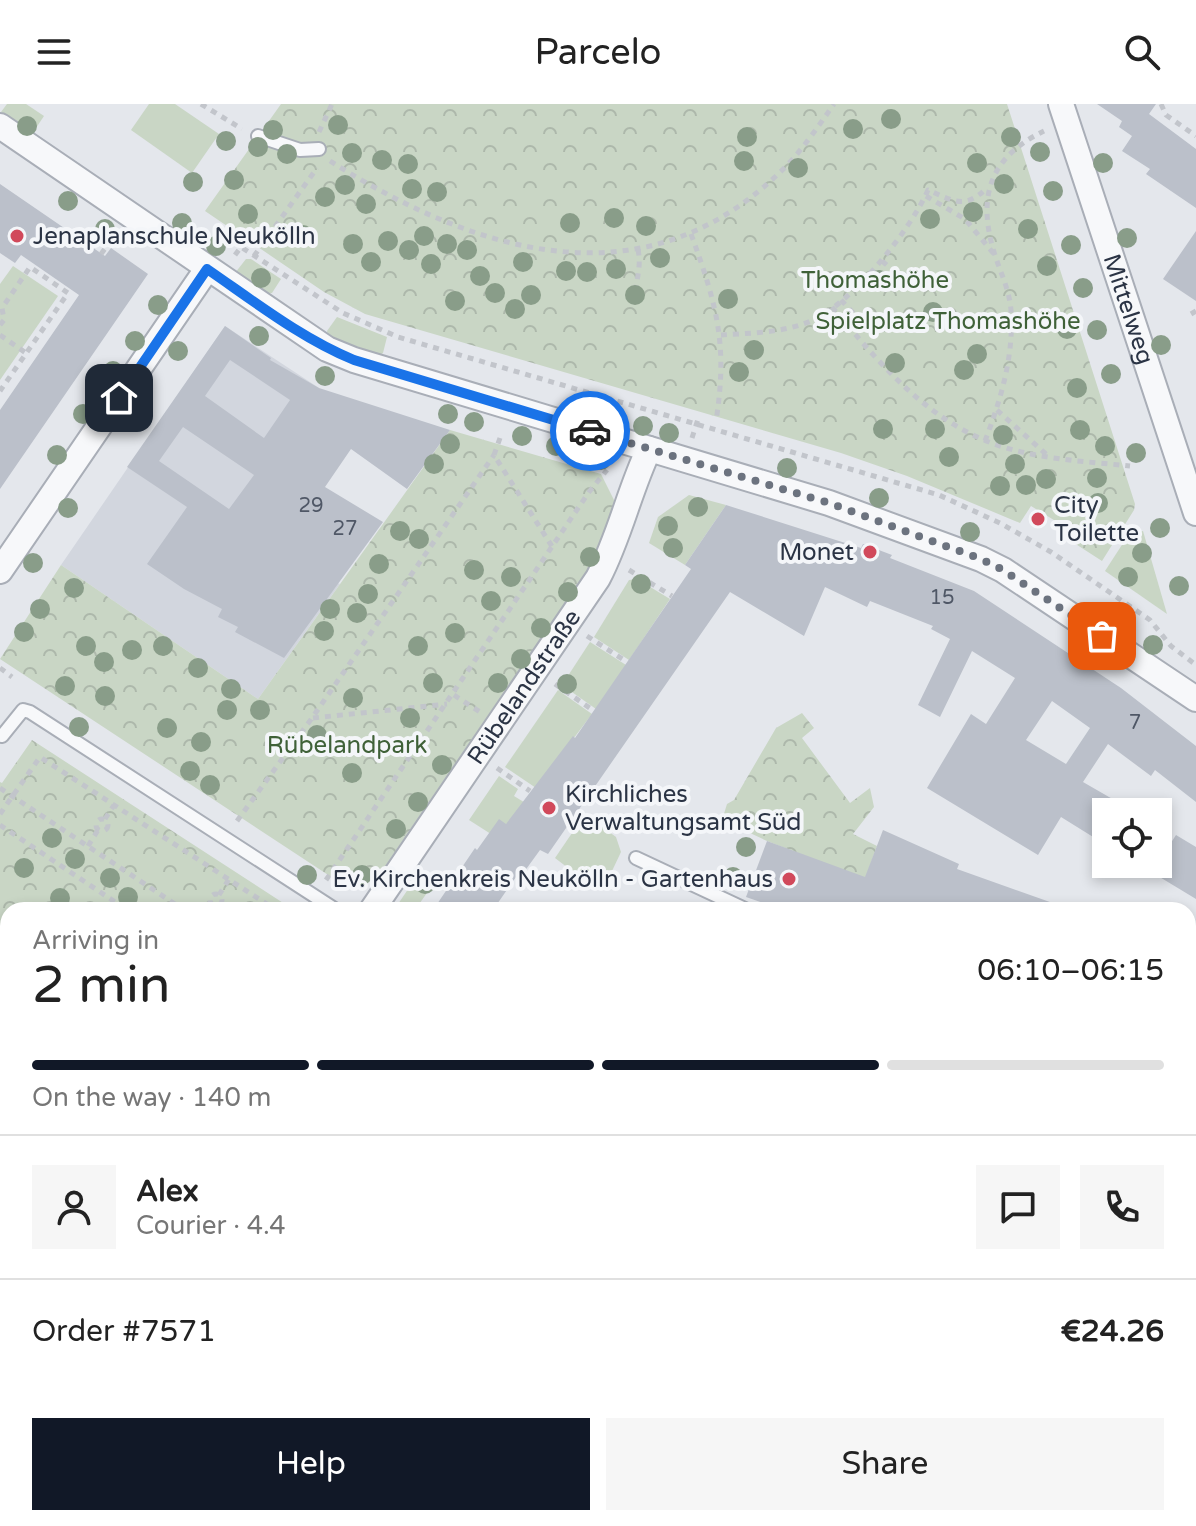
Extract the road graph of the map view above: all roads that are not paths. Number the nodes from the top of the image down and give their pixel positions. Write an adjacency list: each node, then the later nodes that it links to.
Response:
1 (1063, 112): 7 (street, Mittelweg)
2 (0, 126): 5 (street)
3 (258, 136): 4 (lane)
4 (319, 149)
5 (207, 269): 6 (street); 8 (street)
6 (649, 449): 9 (street); 13 (street, Rübelandstraße)
7 (1196, 513)
8 (0, 571)
9 (1193, 689)
10 (2, 736): 12 (lane)
11 (636, 858): 14 (lane)
12 (324, 902)
13 (377, 902)
14 (730, 902)

